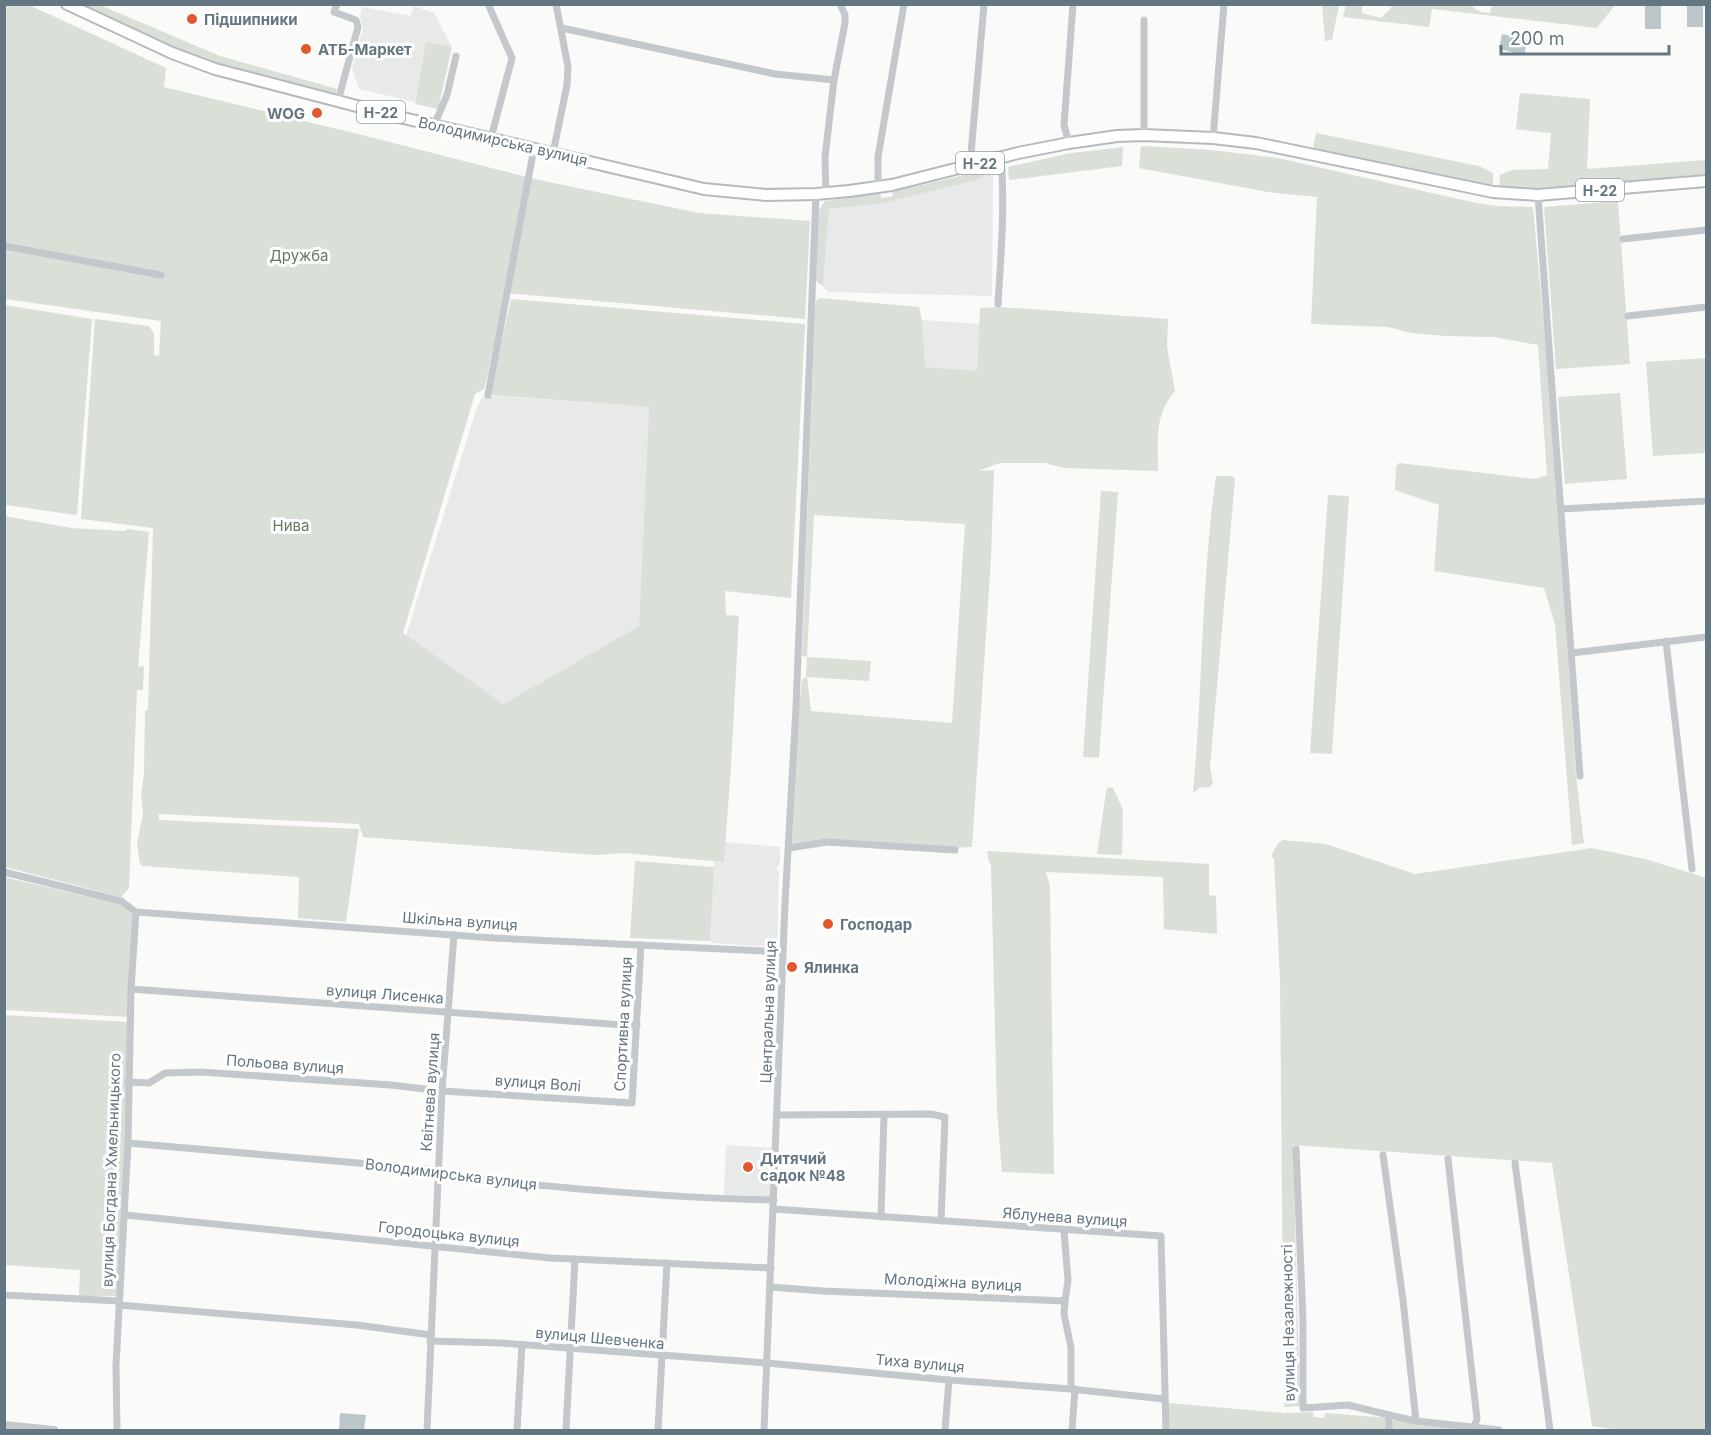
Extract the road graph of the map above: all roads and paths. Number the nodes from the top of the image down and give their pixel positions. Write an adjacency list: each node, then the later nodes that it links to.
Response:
1 (67, 4): 14 (main road, Володимирська вулиця / Н-22)
2 (337, 4): 14 (street)
3 (488, 4): 17 (street)
4 (556, 4): 11 (street, Володимирська вулиця)
5 (840, 4): 13 (street)
6 (904, 4): 25 (street)
7 (984, 4): 23 (street)
8 (1073, 4): 19 (street)
9 (1224, 4): 18 (street)
10 (1144, 20): 16 (street)
11 (562, 28): 13 (street); 21 (street, Володимирська вулиця)
12 (456, 56): 15 (street)
13 (834, 80): 26 (street)
14 (338, 101): 15 (main road, Володимирська вулиця / Н-22)
15 (435, 125): 17 (main road, Володимирська вулиця / Н-22)
16 (1144, 135): 18 (main road, Н-22); 19 (main road, Н-22)
17 (491, 138): 20 (main road, Володимирська вулиця / Н-22)
18 (1213, 138): 27 (main road, Н-22)
19 (1069, 143): 22 (main road, Н-22)
20 (534, 148): 21 (main road, Володимирська вулиця / Н-22); 35 (street)
21 (553, 153): 26 (main road, Володимирська вулиця / Н-22)
22 (1001, 157): 23 (main road, Н-22); 32 (street)
23 (970, 165): 25 (main road, Н-22)
24 (1707, 181): 27 (main road, Н-22)
25 (878, 187): 26 (main road, Н-22)
26 (821, 194): 42 (street, Центральна вулиця)
27 (1538, 195): 37 (street)
28 (1707, 230): 29 (street)
29 (1623, 239)
30 (4, 246): 31 (street)
31 (161, 275)
32 (998, 304)
33 (1707, 307): 34 (street)
34 (1628, 316)
35 (488, 395)
36 (1707, 501): 37 (street)
37 (1561, 509): 40 (street)
38 (1707, 637): 39 (street)
39 (1666, 641): 40 (street); 44 (street)
40 (1572, 653): 41 (street)
41 (1580, 776)
42 (789, 848): 43 (street); 49 (street, Центральна вулиця)
43 (955, 850)
44 (1692, 869)
45 (4, 872): 46 (street)
46 (136, 912): 47 (street, Шкільна вулиця); 50 (street, вулиця Богдана Хмельницького)
47 (454, 935): 48 (street, Шкільна вулиця); 51 (street, Квітнева вулиця)
48 (641, 945): 49 (street, Шкільна вулиця); 52 (street, Спортивна вулиця)
49 (783, 952): 56 (street, Центральна вулиця)
50 (131, 989): 51 (street, вулиця Лисенка); 53 (street, вулиця Богдана Хмельницького)
51 (449, 1013): 52 (street, вулиця Лисенка); 54 (street, Квітнева вулиця)
52 (637, 1026): 55 (street, Спортивна вулиця)
53 (128, 1082): 54 (street, Польова вулиця); 58 (street, вулиця Богдана Хмельницького)
54 (442, 1091): 55 (street, вулиця Волі); 63 (street, Квітнева вулиця)
55 (632, 1103)
56 (778, 1114): 57 (street); 64 (street, Центральна вулиця)
57 (884, 1114): 67 (street); 68 (street)
58 (128, 1143): 63 (street, Володимирська вулиця); 66 (street, вулиця Богдана Хмельницького)
59 (1296, 1149): 86 (street, вулиця Незалежності)
60 (1383, 1155): 87 (street)
61 (1448, 1159): 89 (street)
62 (1515, 1163): 102 (street)
63 (439, 1170): 64 (street, Володимирська вулиця); 70 (street, Квітнева вулиця)
64 (774, 1200): 65 (street, Центральна вулиця)
65 (774, 1209): 67 (street, Яблунева вулиця); 73 (street, Центральна вулиця)
66 (125, 1215): 70 (street, Городоцька вулиця); 77 (street, вулиця Богдана Хмельницького)
67 (880, 1217): 68 (street, Яблунева вулиця)
68 (941, 1221): 69 (street, Яблунева вулиця)
69 (1064, 1231): 76 (street); 85 (street, Яблунева вулиця)
70 (436, 1245): 71 (street, Городоцька вулиця); 78 (street, Квітнева вулиця)
71 (575, 1259): 72 (street, Городоцька вулиця); 80 (street)
72 (667, 1263): 73 (street, Городоцька вулиця); 81 (street)
73 (771, 1268): 74 (street, Центральна вулиця)
74 (770, 1287): 76 (street, Молодіжна вулиця); 82 (street, Центральна вулиця)
75 (4, 1295): 77 (street, вулиця Шевченка)
76 (1065, 1301): 84 (street)
77 (119, 1303): 78 (street, вулиця Шевченка); 91 (street, вулиця Богдана Хмельницького)
78 (431, 1338): 79 (street, вулиця Шевченка); 92 (street, Квітнева вулиця)
79 (522, 1345): 80 (street, вулиця Шевченка); 93 (street)
80 (570, 1348): 81 (street, вулиця Шевченка); 94 (street)
81 (664, 1356): 82 (street, вулиця Шевченка); 95 (street)
82 (767, 1363): 83 (street, Тиха вулиця); 96 (street, Центральна вулиця)
83 (949, 1380): 84 (street, Тиха вулиця); 97 (street)
84 (1073, 1389): 85 (street, Тиха вулиця); 98 (street)
85 (1164, 1399): 99 (street, Яблунева вулиця)
86 (1389, 1415): 87 (street, вулиця Незалежності); 100 (street)
87 (1416, 1421): 89 (street, вулиця Незалежності)
88 (4, 1425): 90 (street)
89 (1473, 1429): 101 (street, вулиця Незалежності)
90 (54, 1431)
91 (117, 1431)
92 (427, 1431)
93 (517, 1431)
94 (566, 1431)
95 (658, 1431)
96 (764, 1431)
97 (945, 1431)
98 (1072, 1431)
99 (1166, 1431)
100 (1389, 1431)
101 (1499, 1431)
102 (1550, 1431)

